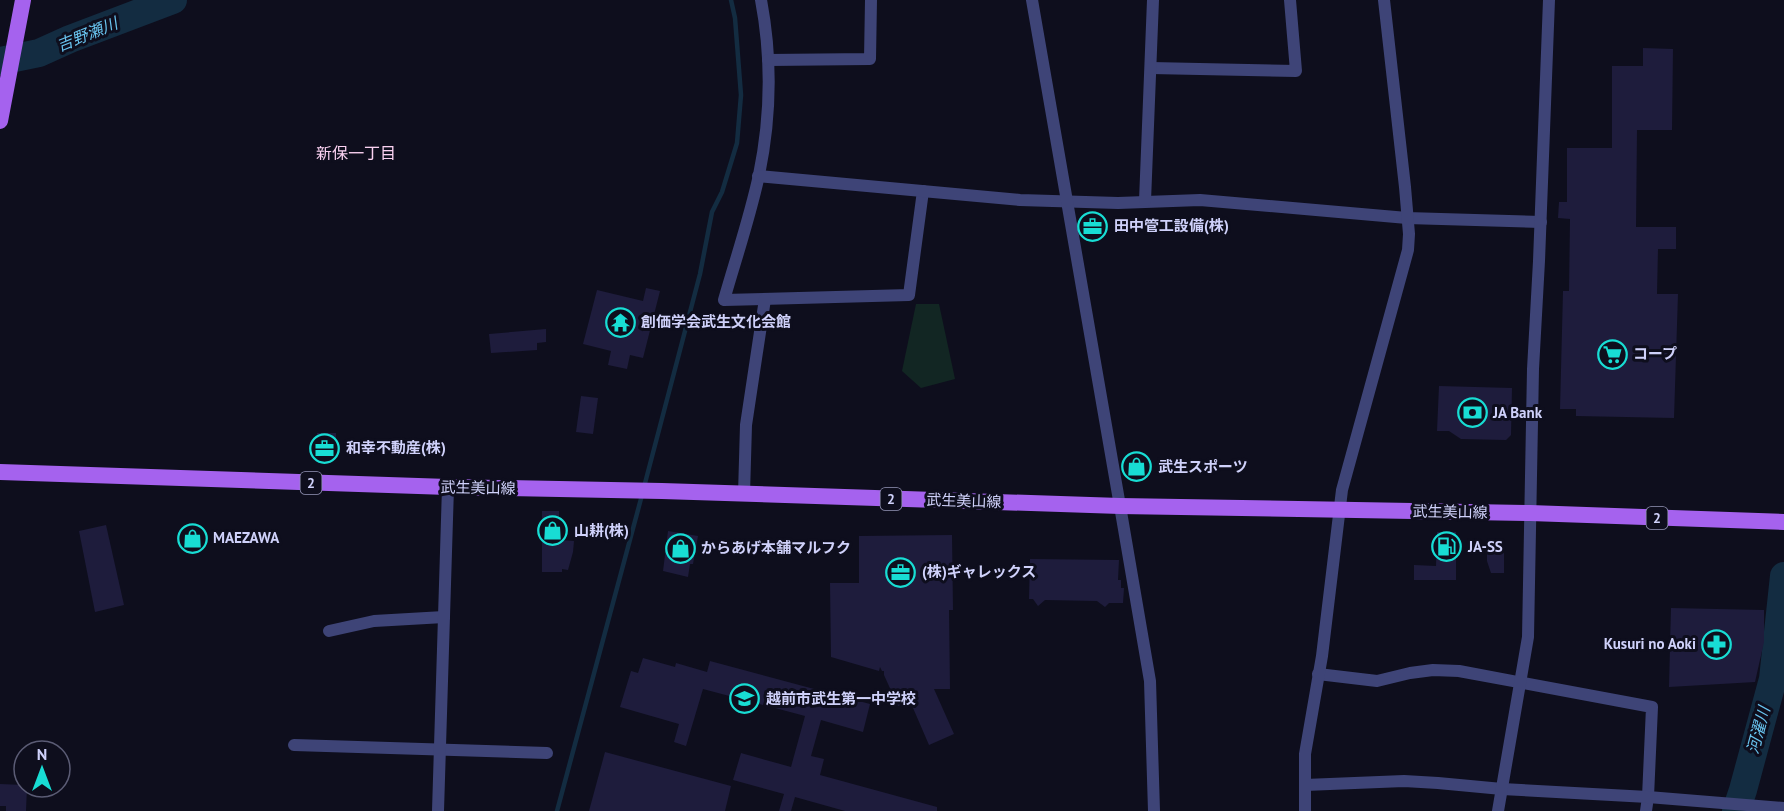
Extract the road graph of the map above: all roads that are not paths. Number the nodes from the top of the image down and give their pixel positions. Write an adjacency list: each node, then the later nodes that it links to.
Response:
1 (761, 0): 9 (street)
2 (871, 0): 9 (street)
3 (1032, 0): 14 (street)
4 (1153, 0): 10 (street)
5 (1290, 0): 10 (street)
6 (1384, 0): 16 (street)
7 (1549, 0): 17 (street)
8 (22, 8): 11 (main road)
9 (768, 60): 12 (street)
10 (1151, 68): 15 (street)
11 (0, 121)
12 (758, 176): 13 (street); 18 (street)
13 (923, 191): 14 (street); 18 (street)
14 (1067, 201): 15 (street); 22 (street)
15 (1145, 201): 16 (street)
16 (1407, 218): 17 (street); 23 (street)
17 (1541, 222): 24 (street)
18 (765, 299): 21 (street)
19 (0, 472): 20 (main road, 武生美山線 / 2)
20 (448, 487): 21 (main road, 武生美山線 / 2); 26 (street)
21 (744, 494): 22 (main road, 武生美山線 / 2)
22 (1120, 506): 23 (main road, 武生美山線 / 2); 38 (street)
23 (1339, 510): 24 (main road, 武生美山線 / 2); 28 (street)
24 (1530, 513): 25 (main road, 武生美山線 / 2); 29 (street)
25 (1784, 522)
26 (444, 617): 27 (street); 31 (street)
27 (329, 631)
28 (1318, 674): 29 (street); 33 (street)
29 (1520, 681): 34 (street); 35 (street)
30 (294, 745): 31 (street)
31 (440, 750): 32 (street); 37 (street)
32 (547, 753)
33 (1305, 785): 34 (street); 39 (street)
34 (1502, 789): 35 (street); 40 (street)
35 (1648, 797): 36 (street); 41 (street)
36 (1784, 808)
37 (438, 811)
38 (1154, 811)
39 (1305, 811)
40 (1497, 811)
41 (1646, 811)

